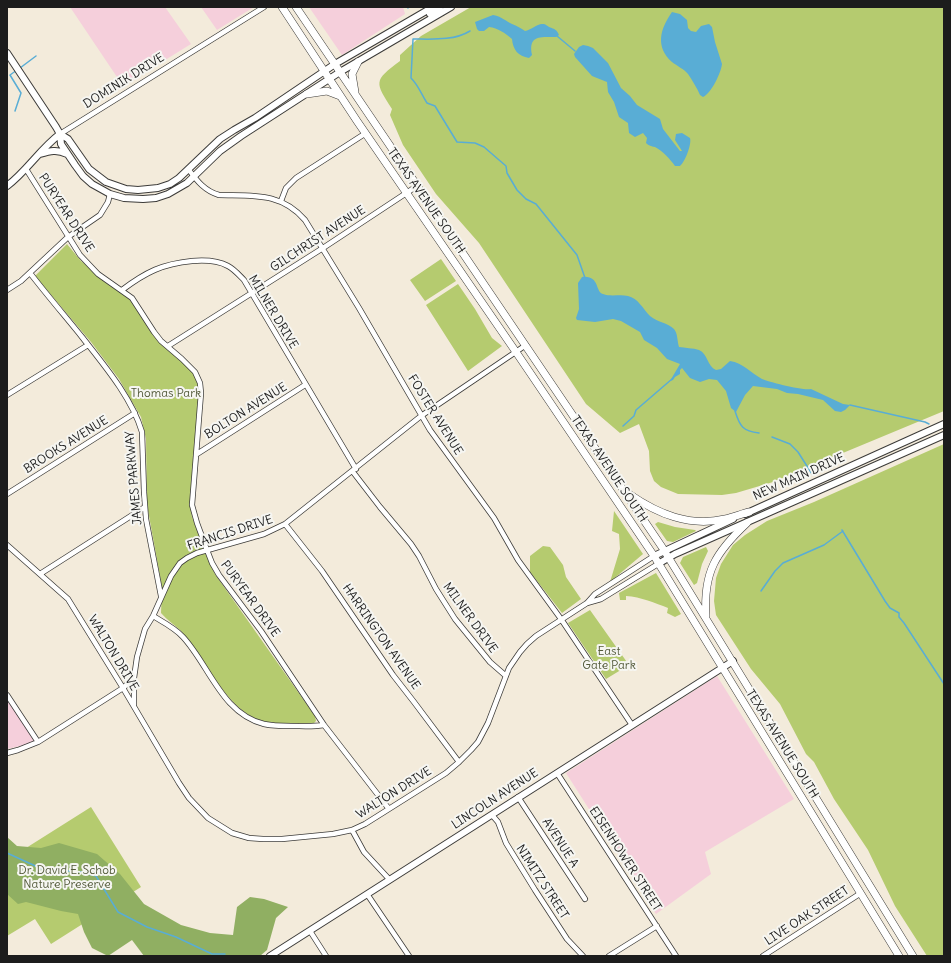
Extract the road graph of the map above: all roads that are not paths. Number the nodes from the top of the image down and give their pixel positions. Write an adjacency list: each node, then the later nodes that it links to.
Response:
1 (264, 7): 18 (street, DOMINIK DRIVE)
2 (282, 7): 11 (main road, TEXAS AVENUE SOUTH)
3 (296, 7): 10 (main road, TEXAS AVENUE SOUTH)
4 (433, 7): 10 (street)
5 (440, 7): 7 (street)
6 (451, 7): 7 (street)
7 (425, 22): 9 (street)
8 (7, 53): 18 (street)
9 (358, 62): 12 (street); 15 (main road)
10 (335, 64): 11 (street); 12 (main road, TEXAS AVENUE SOUTH)
11 (325, 72): 13 (main road, TEXAS AVENUE SOUTH); 22 (street)
12 (340, 72): 13 (street); 15 (main road, TEXAS AVENUE SOUTH)
13 (330, 79): 14 (street); 16 (main road, TEXAS AVENUE SOUTH)
14 (307, 94): 16 (main road); 23 (street)
15 (356, 96): 25 (main road, TEXAS AVENUE SOUTH)
16 (341, 97): 17 (main road, TEXAS AVENUE SOUTH)
17 (366, 133): 26 (main road, TEXAS AVENUE SOUTH); 28 (street)
18 (60, 134): 19 (street, DOMINIK DRIVE); 20 (street); 22 (street)
19 (38, 155): 20 (street); 21 (street, DOMINIK DRIVE)
20 (68, 155): 27 (street)
21 (26, 169): 24 (street, DOMINIK DRIVE); 29 (street, PURYEAR DRIVE)
22 (189, 170): 23 (street, FOSTER AVENUE)
23 (194, 177): 27 (street); 28 (street, FOSTER AVENUE)
24 (7, 186)
25 (417, 186): 26 (street, GILCHRIST AVENUE); 36 (main road, TEXAS AVENUE SOUTH)
26 (407, 192): 30 (street, GILCHRIST AVENUE); 38 (main road, TEXAS AVENUE SOUTH)
27 (110, 194): 29 (street)
28 (281, 201): 30 (street, FOSTER AVENUE)
29 (68, 237): 31 (street); 33 (street, PURYEAR DRIVE)
30 (323, 248): 34 (street, GILCHRIST AVENUE); 42 (street, FOSTER AVENUE)
31 (30, 273): 32 (street); 35 (street, JAMES PARKWAY)
32 (7, 290)
33 (122, 290): 34 (street, MILNER DRIVE); 37 (street, PURYEAR DRIVE)
34 (252, 293): 37 (street, GILCHRIST AVENUE); 39 (street, MILNER DRIVE)
35 (88, 345): 40 (street); 41 (street, JAMES PARKWAY)
36 (526, 345): 38 (street, FRANCIS DRIVE); 44 (main road, TEXAS AVENUE SOUTH)
37 (168, 346): 47 (street, PURYEAR DRIVE)
38 (516, 352): 42 (street, FRANCIS DRIVE); 46 (main road, TEXAS AVENUE SOUTH)
39 (305, 385): 47 (street, BOLTON AVENUE); 50 (street, MILNER DRIVE)
40 (7, 395)
41 (135, 413): 52 (street, BROOKS AVENUE); 53 (street, JAMES PARKWAY)
42 (421, 416): 50 (street, FRANCIS DRIVE); 67 (street, FOSTER AVENUE)
43 (944, 424): 48 (street, NEW MAIN DRIVE)
44 (586, 434): 46 (main road); 51 (main road, TEXAS AVENUE SOUTH)
45 (944, 435): 49 (street, NEW MAIN DRIVE)
46 (576, 440): 60 (main road, TEXAS AVENUE SOUTH)
47 (197, 454): 58 (street, PURYEAR DRIVE)
48 (868, 458): 49 (street); 54 (street, NEW MAIN DRIVE)
49 (873, 467): 55 (street, NEW MAIN DRIVE)
50 (354, 471): 56 (street, FRANCIS DRIVE); 70 (street, MILNER DRIVE)
51 (626, 493): 54 (main road); 59 (main road, TEXAS AVENUE SOUTH)
52 (7, 494)
53 (145, 507): 62 (street); 63 (street, JAMES PARKWAY)
54 (749, 512): 59 (street, NEW MAIN DRIVE)
55 (747, 523): 59 (street, NEW MAIN DRIVE); 66 (main road)
56 (286, 524): 58 (street, FRANCIS DRIVE); 79 (street, HARRINGTON AVENUE)
57 (7, 545): 62 (street, WALTON DRIVE)
58 (207, 550): 63 (street, FRANCIS DRIVE); 75 (street, PURYEAR DRIVE)
59 (667, 554): 60 (street); 61 (street); 66 (main road, TEXAS AVENUE SOUTH)
60 (654, 556): 61 (main road, TEXAS AVENUE SOUTH); 64 (street, WALTON DRIVE)
61 (658, 564): 64 (street, WALTON DRIVE); 69 (main road, TEXAS AVENUE SOUTH)
62 (40, 574): 72 (street, WALTON DRIVE)
63 (161, 596): 65 (street, FRANCIS DRIVE)
64 (587, 603): 67 (street, WALTON DRIVE)
65 (153, 616): 71 (street, FRANCIS DRIVE); 75 (street)
66 (706, 618): 68 (main road, TEXAS AVENUE SOUTH)
67 (561, 619): 70 (street, WALTON DRIVE); 76 (street, FOSTER AVENUE)
68 (733, 661): 69 (street, LINCOLN AVENUE); 81 (main road, TEXAS AVENUE SOUTH)
69 (722, 668): 76 (street, LINCOLN AVENUE); 82 (main road, TEXAS AVENUE SOUTH)
70 (506, 676): 79 (street, WALTON DRIVE)
71 (134, 678): 72 (street); 74 (street, FRANCIS DRIVE)
72 (123, 688): 74 (street, WALTON DRIVE); 77 (street)
73 (7, 695): 77 (street)
74 (134, 707): 86 (street, WALTON DRIVE)
75 (324, 725): 84 (street, PURYEAR DRIVE)
76 (632, 725): 80 (street, LINCOLN AVENUE)
77 (38, 742): 78 (street)
78 (7, 753)
79 (459, 762): 84 (street, WALTON DRIVE)
80 (557, 773): 83 (street, LINCOLN AVENUE); 91 (street, EISENHOWER STREET)
81 (807, 783): 82 (main road); 101 (main road, TEXAS AVENUE SOUTH)
82 (796, 790): 88 (main road, TEXAS AVENUE SOUTH)
83 (518, 797): 85 (street, LINCOLN AVENUE); 90 (street, AVENUE A)
84 (389, 809): 86 (street, WALTON DRIVE)
85 (492, 814): 87 (street, LINCOLN AVENUE); 97 (street, NIMITZ STREET)
86 (352, 830): 87 (street)
87 (389, 879): 89 (street, LINCOLN AVENUE)
88 (861, 893): 93 (main road, TEXAS AVENUE SOUTH); 100 (street, LIVE OAK STREET)
89 (367, 894): 92 (street, LINCOLN AVENUE); 96 (street)
90 (585, 899)
91 (657, 926): 98 (street); 99 (street, EISENHOWER STREET)
92 (310, 931): 94 (street, LINCOLN AVENUE); 95 (street)
93 (897, 955)
94 (270, 956)
95 (326, 956)
96 (409, 956)
97 (583, 956)
98 (609, 956)
99 (676, 956)
100 (763, 956)
101 (913, 956)

